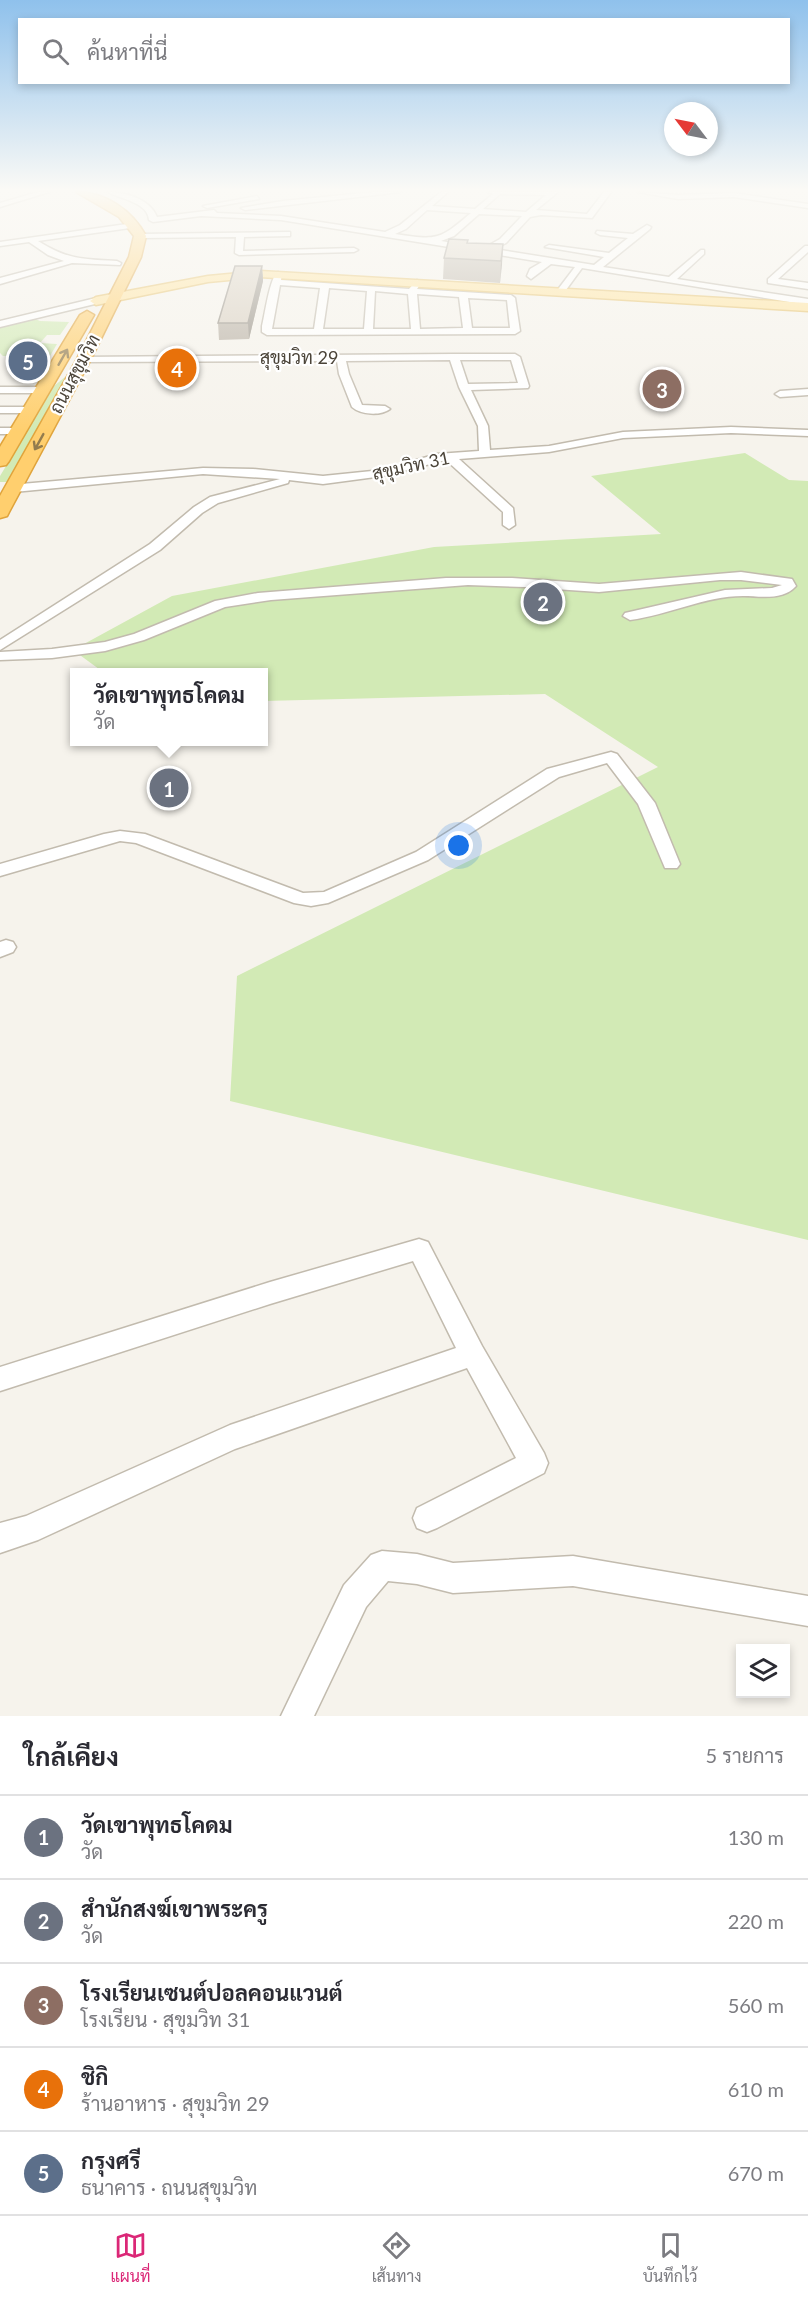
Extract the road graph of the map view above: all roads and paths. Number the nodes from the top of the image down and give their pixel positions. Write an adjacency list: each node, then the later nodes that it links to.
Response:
1 (32, 272): 11 (street)
2 (123, 272): 18 (highway, ถนนสุขุมวิท)
3 (532, 272): 8 (street)
4 (575, 272): 16 (street)
5 (621, 272): 10 (street)
6 (679, 272): 10 (street)
7 (781, 272): 13 (street)
8 (531, 276)
9 (277, 278): 12 (street); 14 (main road); 18 (main road); 22 (street)
10 (671, 280): 19 (street)
11 (0, 281)
12 (326, 286): 15 (street); 22 (street)
13 (808, 286)
14 (414, 287): 15 (street); 16 (main road); 17 (street); 24 (street)
15 (371, 288): 23 (street)
16 (560, 292): 20 (main road)
17 (463, 295): 25 (street); 25 (street)
18 (104, 296): 21 (street); 28 (highway, ถนนสุขุมวิท); 31 (highway, ถนนสุขุมวิท, one-way to 18)
19 (808, 302)
20 (808, 308)
21 (0, 324)
22 (318, 331): 23 (street)
23 (368, 331): 24 (street)
24 (416, 331): 25 (street)
25 (468, 331)
26 (454, 357): 27 (street, สุขุมวิท 29); 29 (street); 29 (street, สุขุมวิท 29)
27 (341, 358): 28 (street, สุขุมวิท 29); 34 (street)
28 (84, 359): 46 (highway, ถนนสุขุมวิท, one-way to 46)
29 (464, 387): 42 (street)
30 (0, 390): 31 (street)
31 (43, 390): 36 (highway, ถนนสุขุมวิท)
32 (808, 392): 33 (street)
33 (780, 394)
34 (386, 409)
35 (0, 410): 36 (street)
36 (32, 410): 39 (highway, ถนนสุขุมวิท)
37 (808, 424): 40 (street)
38 (0, 431): 39 (street)
39 (19, 431): 44 (highway, ถนนสุขุมวิท)
40 (748, 431): 41 (street, สุขุมวิท 31); 42 (street, สุขุมวิท 31)
41 (808, 433)
42 (485, 454): 43 (street, สุขุมวิท 31)
43 (449, 456): 45 (street, สุขุมวิท 31); 48 (street)
44 (0, 461)
45 (295, 478): 46 (street, สุขุมวิท 31); 50 (street)
46 (14, 488): 47 (highway, ถนนสุขุมวิท)
47 (0, 512)
48 (509, 525)
49 (630, 616): 51 (street)
50 (0, 646)
51 (0, 656)
52 (671, 864): 53 (street)
53 (0, 870)
54 (472, 1354): 55 (street); 56 (street); 57 (street)
55 (0, 1379)
56 (427, 1518)
57 (0, 1538)
58 (808, 1611): 59 (street)
59 (297, 1716)

